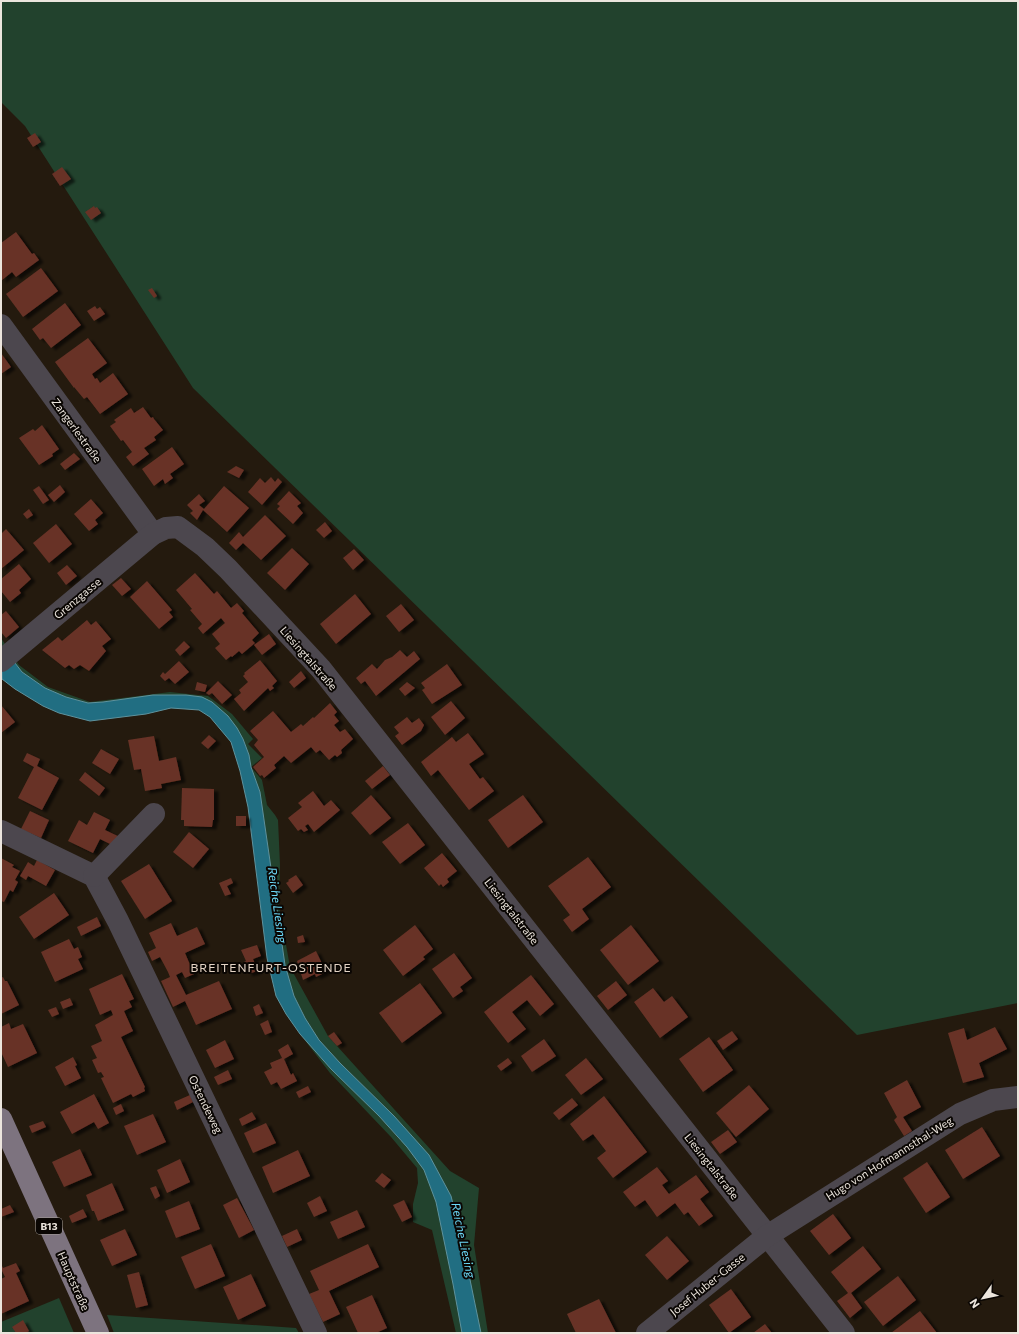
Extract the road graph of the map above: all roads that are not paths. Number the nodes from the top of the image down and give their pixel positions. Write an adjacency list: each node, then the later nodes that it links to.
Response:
1 (1, 325): 2 (street, Zangerlestraße)
2 (153, 534): 3 (street, Grenzgasse); 9 (street, Liesingtalstraße)
3 (9, 655)
4 (154, 814): 6 (street)
5 (1, 831): 6 (street)
6 (94, 876): 11 (street, Ostendeweg)
7 (1018, 1097): 9 (street, Hugo von Hofmannsthal-Weg)
8 (1, 1119): 10 (main road, Hauptstraße / B13)
9 (766, 1236): 12 (street, Josef Huber-Gasse); 13 (street, Liesingtalstraße)
10 (98, 1333)
11 (316, 1333)
12 (647, 1333)
13 (844, 1333)

